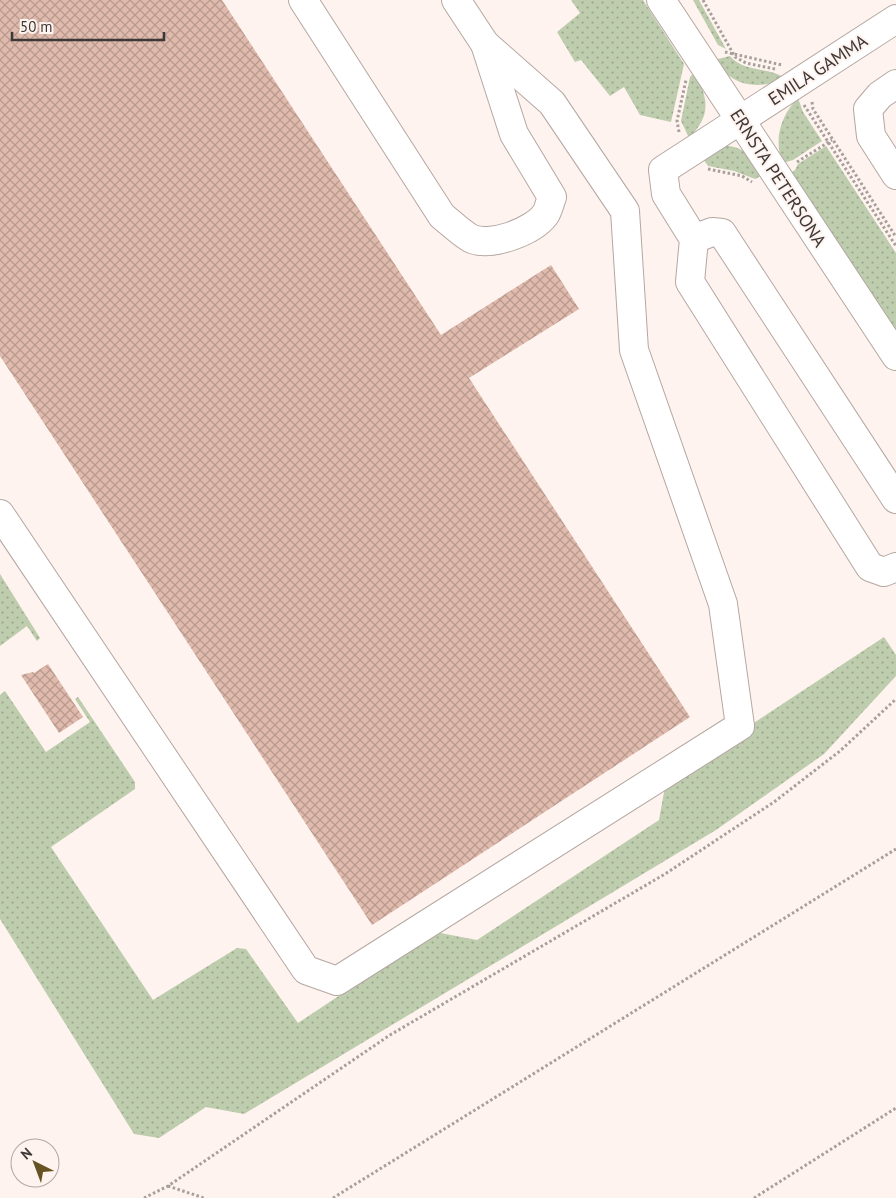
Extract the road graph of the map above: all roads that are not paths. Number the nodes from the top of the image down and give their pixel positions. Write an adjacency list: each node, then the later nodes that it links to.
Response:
1 (303, 0): 5 (street)
2 (456, 0): 5 (street)
3 (661, 0): 7 (street, ERNSTA PETERSONA)
4 (896, 19): 7 (street, EMILA GAMMA)
5 (485, 44): 12 (street)
6 (896, 84): 8 (street)
7 (740, 120): 9 (street, EMILA GAMMA); 10 (street, ERNSTA PETERSONA)
8 (896, 175)
9 (694, 239): 11 (street); 13 (street)
10 (896, 356)
11 (896, 499)
12 (0, 514)
13 (896, 567)

